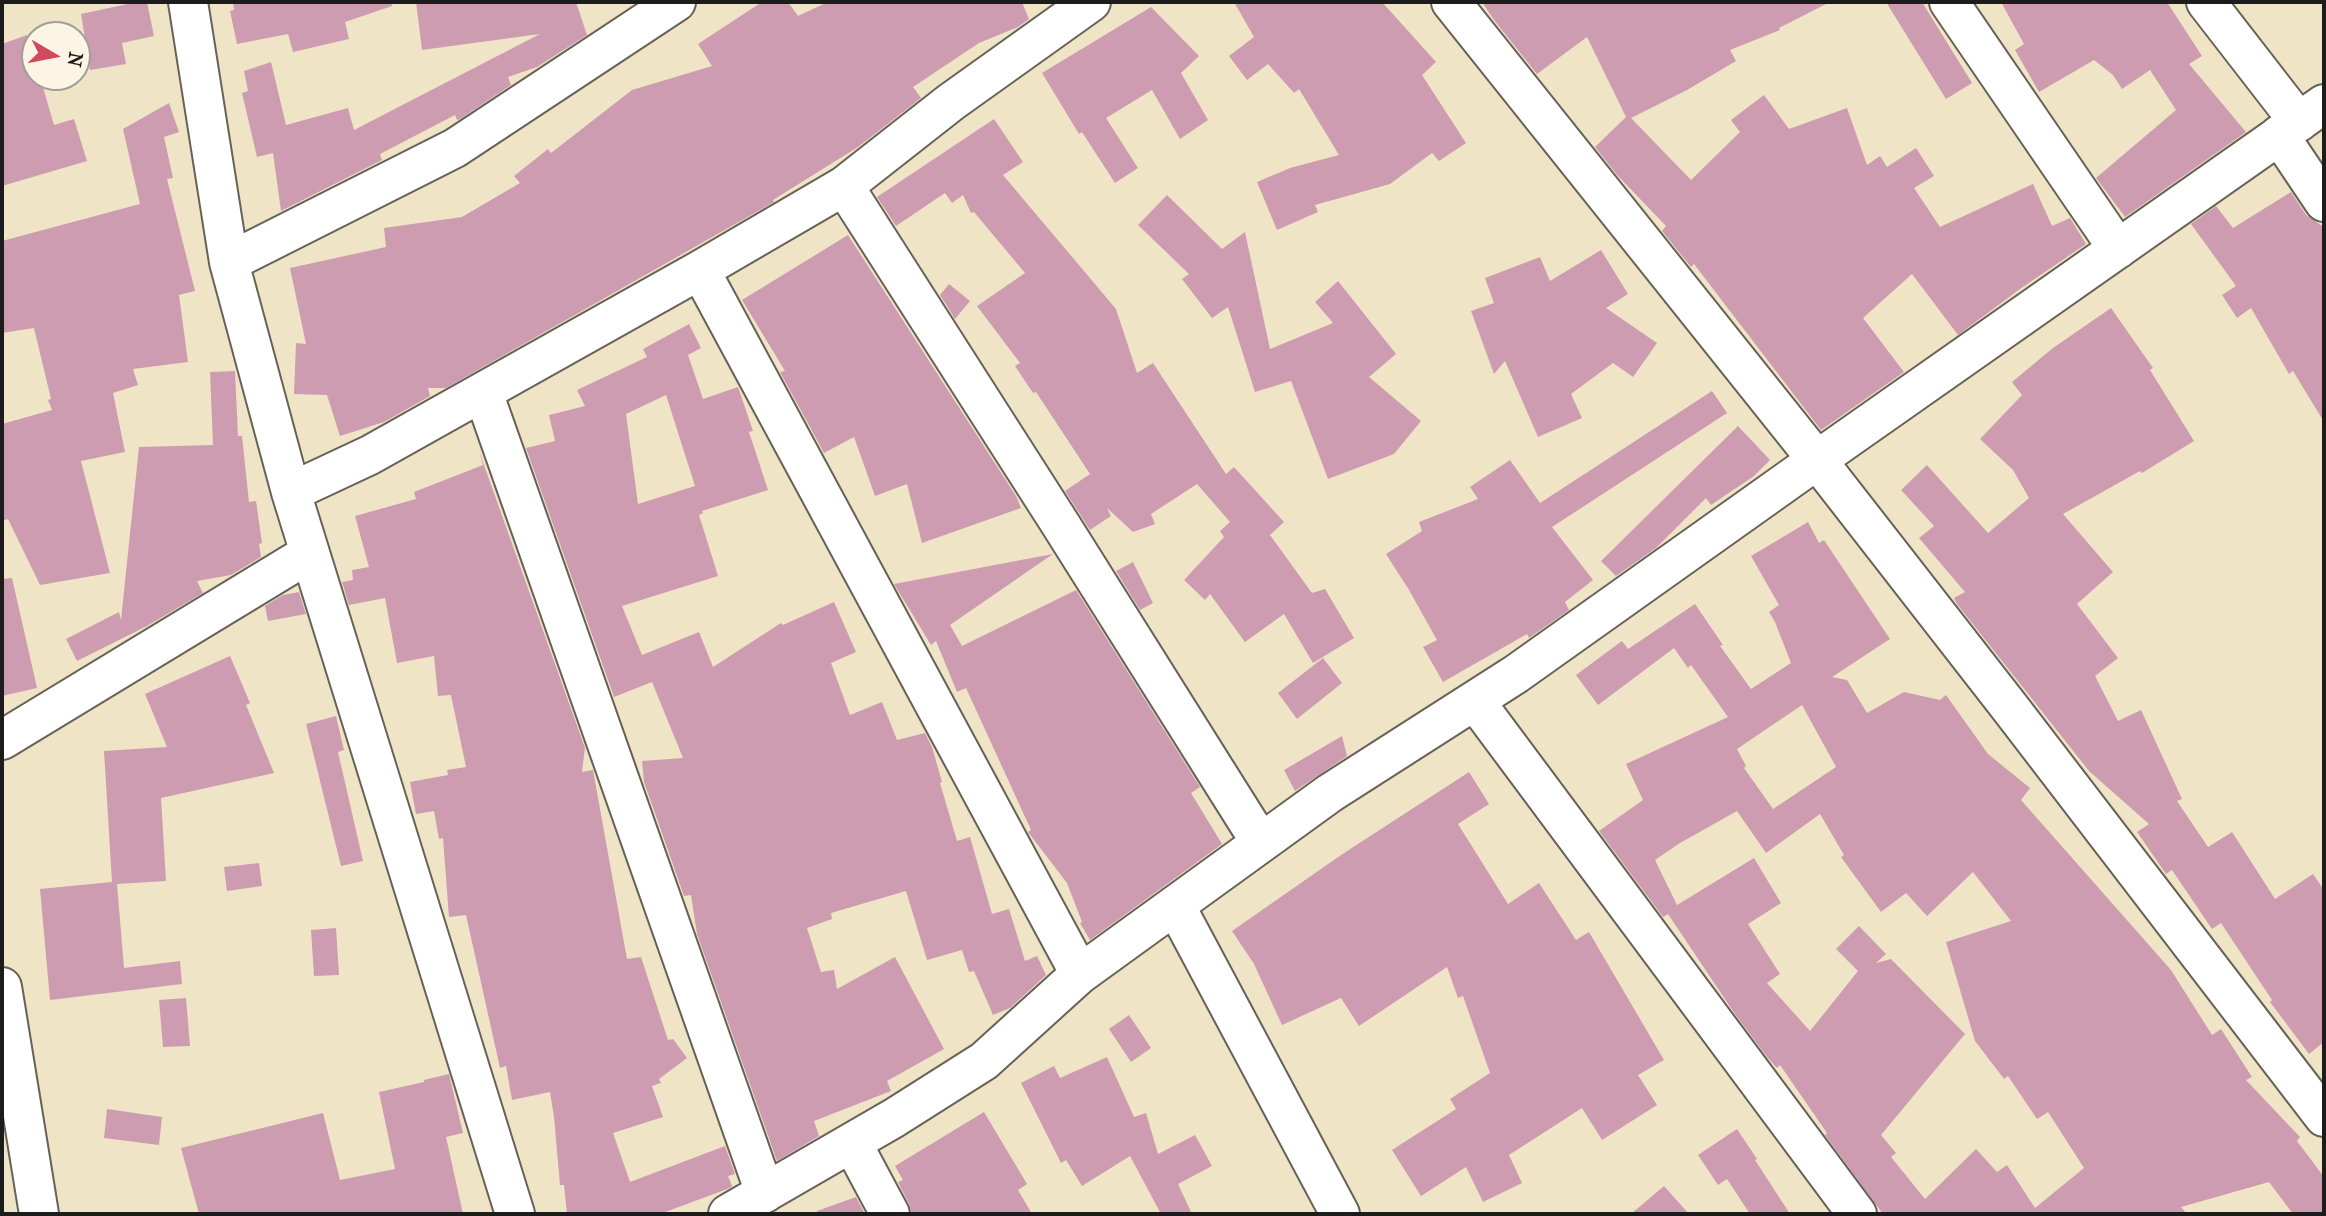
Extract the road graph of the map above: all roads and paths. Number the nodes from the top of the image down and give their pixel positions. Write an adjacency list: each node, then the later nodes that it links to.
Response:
1 (188, 2): 11 (street)
2 (676, 2): 11 (street)
3 (1091, 2): 8 (street)
4 (1451, 2): 14 (street)
5 (1949, 2): 10 (street)
6 (2206, 2): 7 (street)
7 (2301, 120): 9 (street); 10 (street)
8 (844, 186): 12 (street); 19 (street)
9 (2324, 202)
10 (2118, 249): 14 (street)
11 (229, 261): 15 (street)
12 (700, 270): 13 (street); 21 (street)
13 (482, 393): 15 (street); 25 (street)
14 (1816, 460): 17 (street); 23 (street)
15 (291, 492): 16 (street)
16 (310, 553): 18 (street); 27 (street)
17 (1475, 701): 19 (street); 31 (street)
18 (2, 740)
19 (1261, 843): 20 (street)
20 (1175, 905): 21 (street); 30 (street)
21 (1080, 974): 24 (street)
22 (2, 987): 26 (street)
23 (2324, 1118)
24 (852, 1143): 25 (street); 29 (street)
25 (765, 1193): 28 (street)
26 (39, 1214)
27 (515, 1214)
28 (728, 1214)
29 (890, 1214)
30 (1340, 1214)
31 (1857, 1214)

